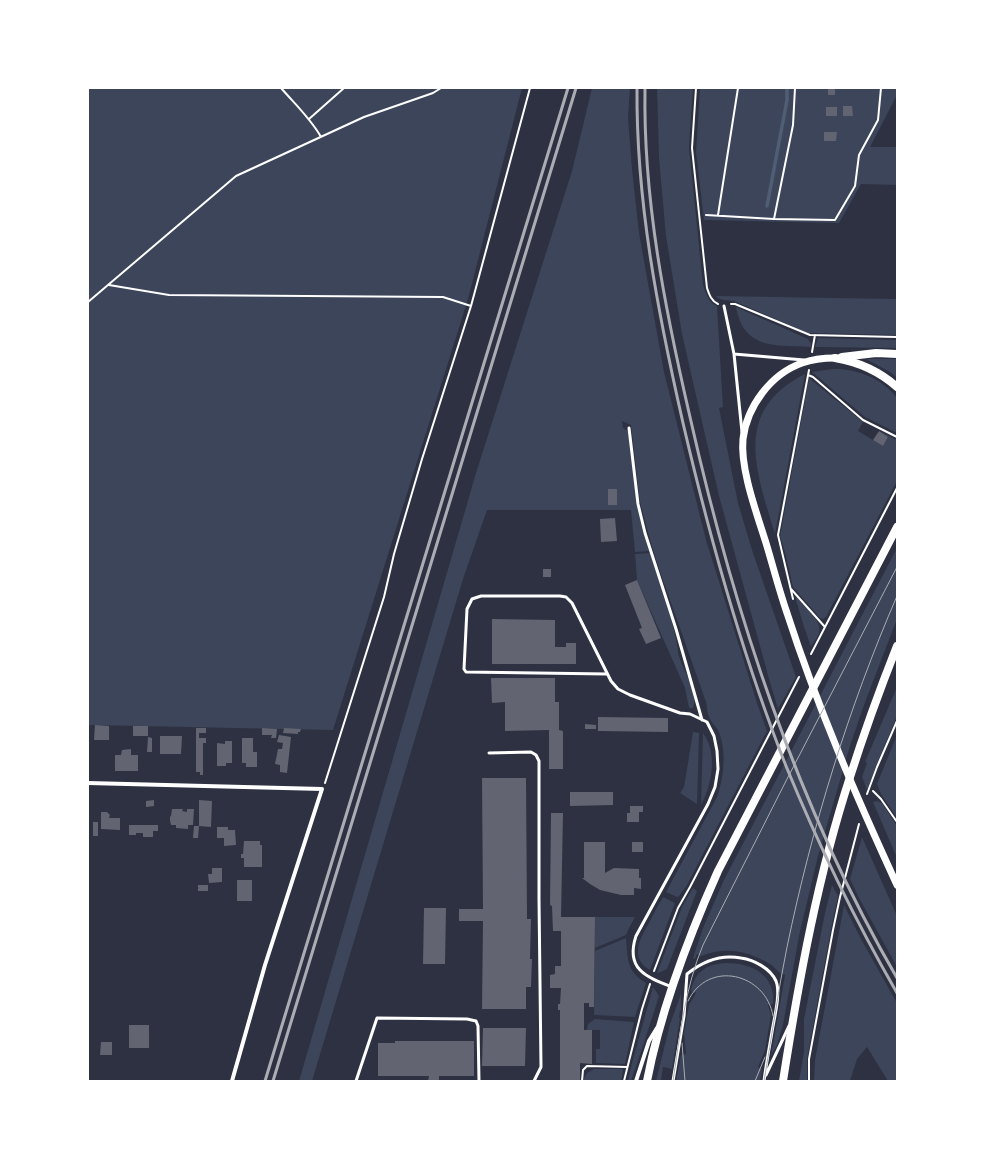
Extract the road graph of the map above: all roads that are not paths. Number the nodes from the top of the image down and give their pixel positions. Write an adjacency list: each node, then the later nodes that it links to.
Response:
1 (724, 306): 2 (lane)
2 (734, 354): 5 (lane); 8 (lane)
3 (897, 354): 4 (main road)
4 (835, 358): 5 (street); 6 (main road)
5 (811, 360): 8 (street)
6 (897, 387)
7 (629, 428): 12 (lane)
8 (743, 448): 15 (street)
9 (897, 527): 16 (main road)
10 (897, 646): 19 (main road)
11 (607, 674): 11 (lane); 12 (lane)
12 (702, 720): 18 (lane)
13 (489, 753): 24 (lane)
14 (88, 783): 21 (street)
15 (897, 885)
16 (678, 970): 17 (lane); 18 (main road)
17 (687, 974): 27 (lane); 28 (lane)
18 (672, 987): 20 (main road)
19 (794, 1016): 28 (lane); 29 (main road)
20 (661, 1021): 25 (street); 26 (main road)
21 (232, 1081)
22 (356, 1081): 23 (lane)
23 (478, 1081)
24 (534, 1081)
25 (636, 1081)
26 (646, 1081)
27 (674, 1081)
28 (764, 1081)
29 (783, 1081)

